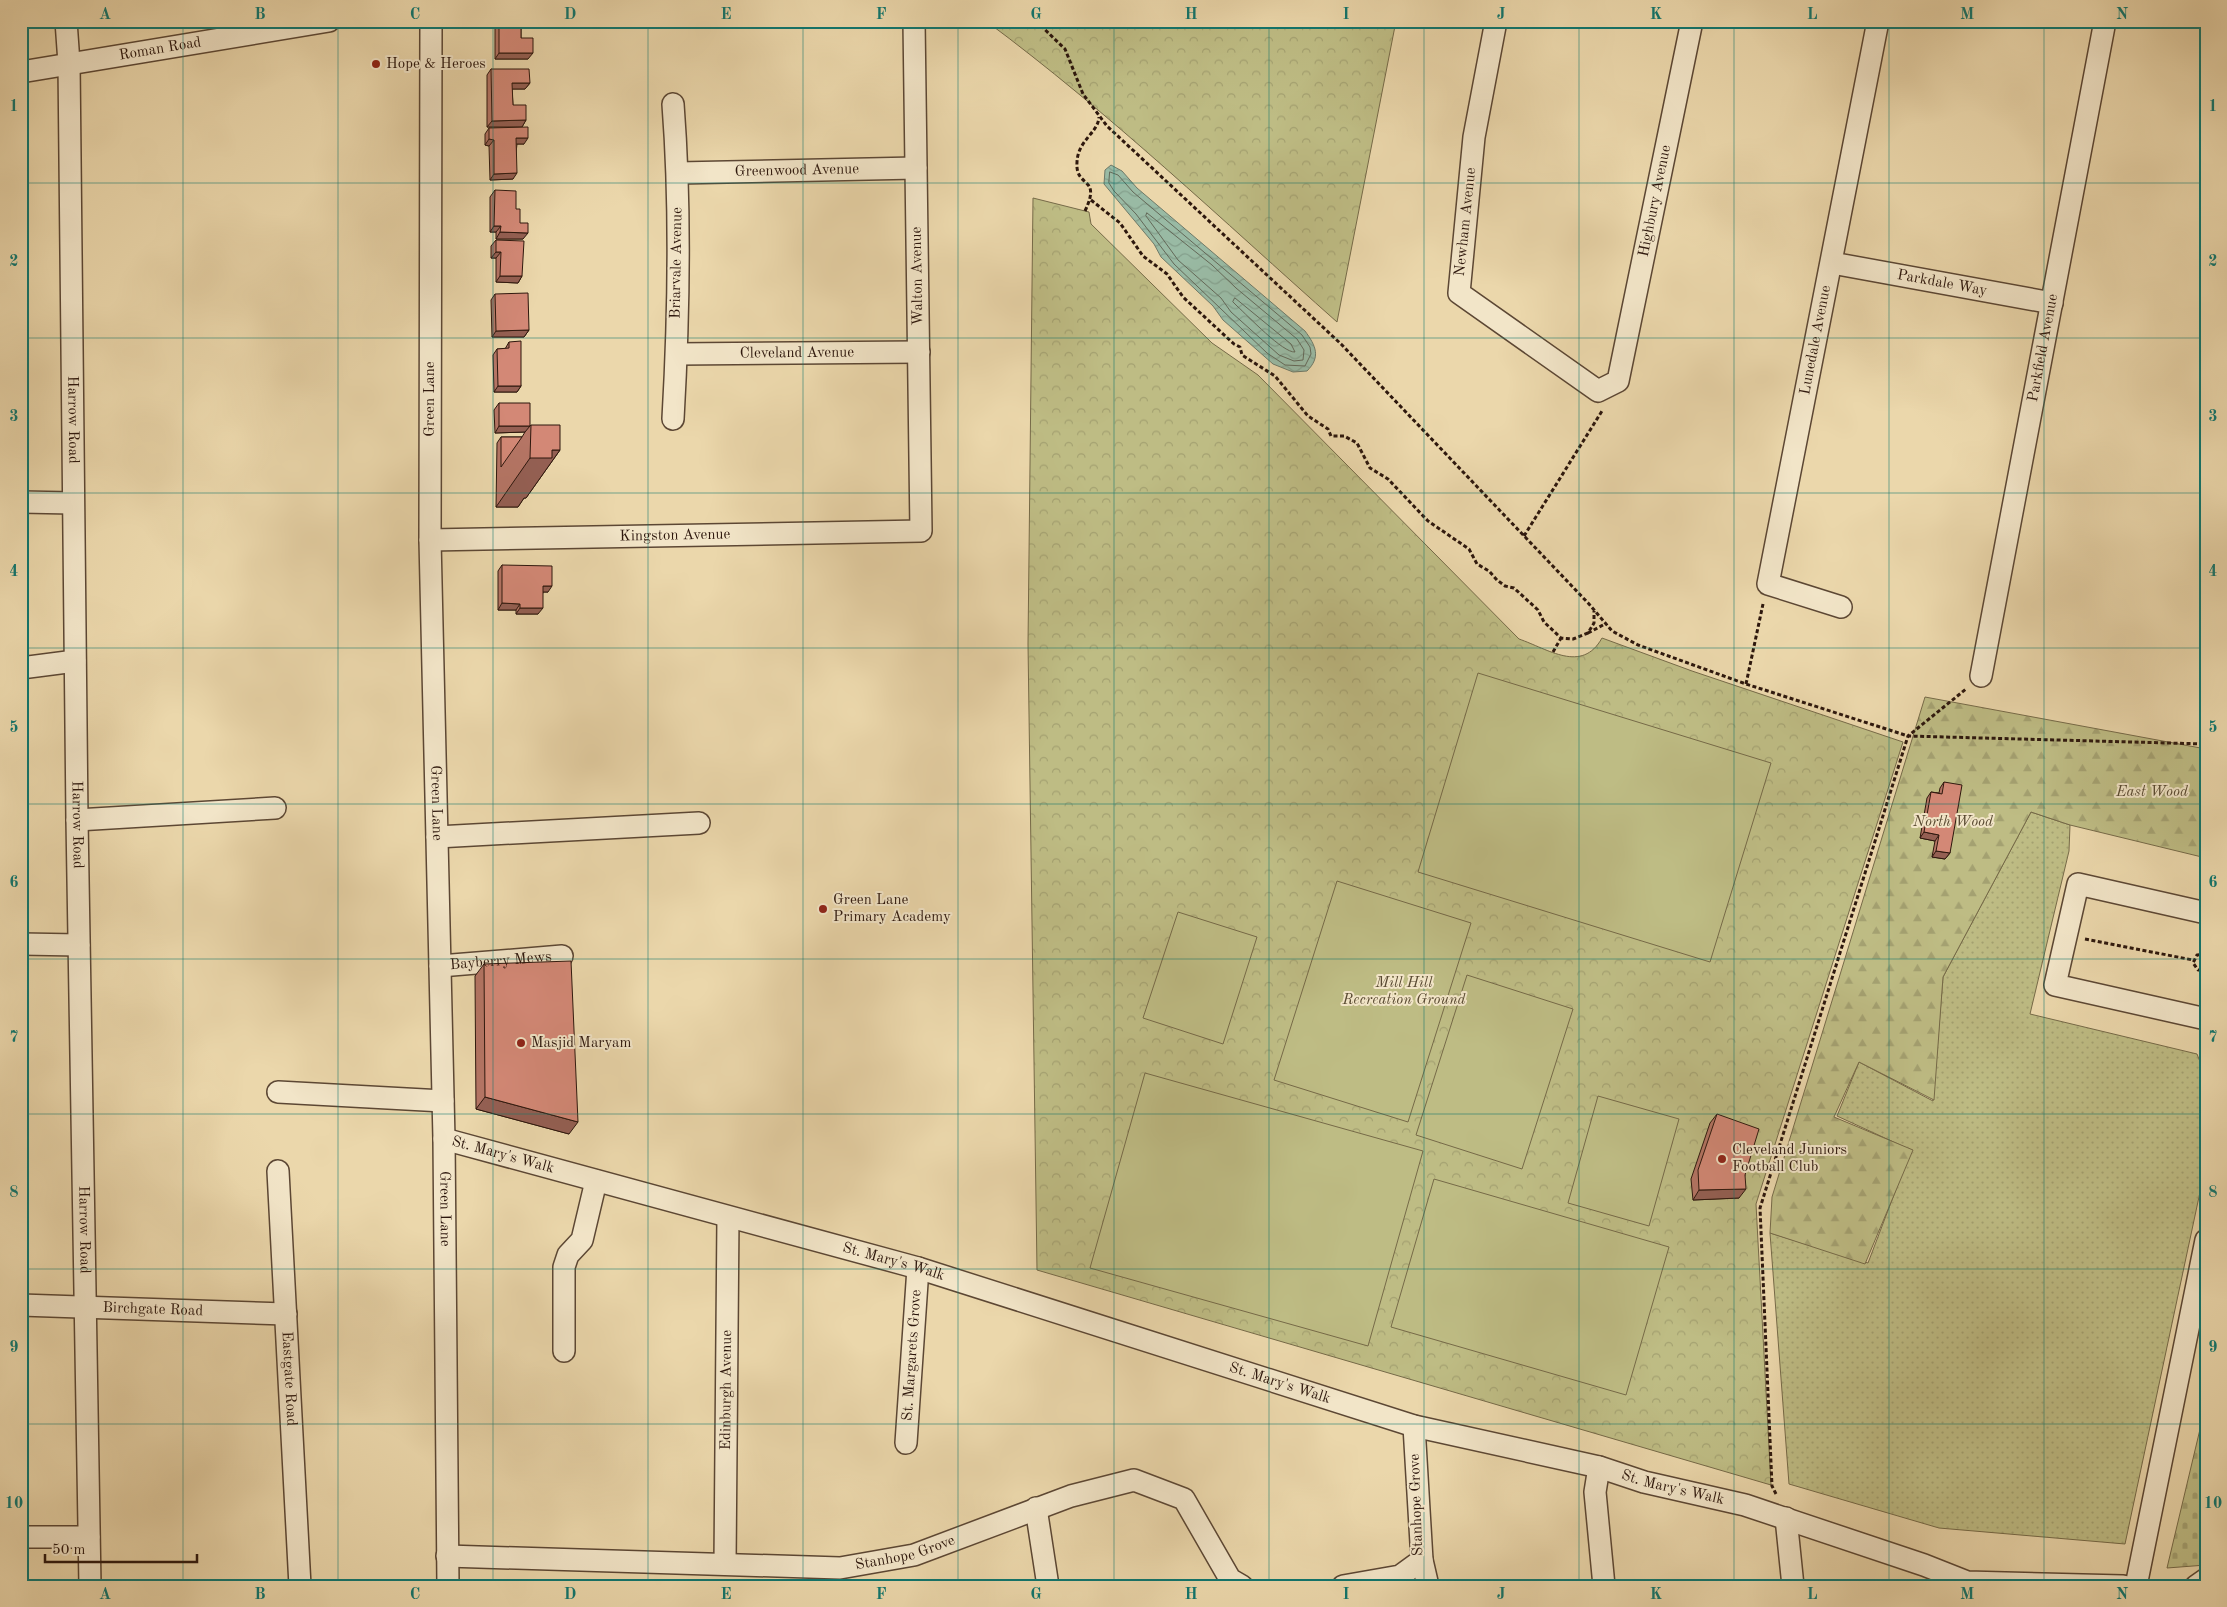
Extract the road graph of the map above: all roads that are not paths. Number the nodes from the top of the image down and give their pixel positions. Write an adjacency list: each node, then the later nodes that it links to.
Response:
1 (66, 21): 9 (street, Harrow Road)
2 (329, 21): 9 (street, Roman Road)
3 (431, 21): 23 (street, Green Lane)
4 (914, 21): 12 (street, Walton Avenue)
5 (1496, 21): 18 (street, Newham Avenue)
6 (1692, 21): 18 (street, Highbury Avenue)
7 (1878, 21): 14 (street, Lunedale Avenue)
8 (2105, 21): 15 (street, Parkfield Avenue)
9 (69, 63): 10 (street, Roman Road); 21 (street, Harrow Road)
10 (21, 72)
11 (673, 104): 13 (street, Briarvale Avenue)
12 (916, 168): 13 (street, Greenwood Avenue); 16 (street, Walton Avenue)
13 (678, 173): 17 (street, Briarvale Avenue)
14 (1832, 263): 15 (street, Parkdale Way); 24 (street, Lunedale Avenue)
15 (2052, 303): 27 (street, Parkfield Avenue)
16 (919, 352): 17 (street, Cleveland Avenue); 22 (street, Walton Avenue)
17 (677, 354): 19 (street, Briarvale Avenue)
18 (1618, 381)
19 (673, 419)
20 (21, 502): 21 (street)
21 (73, 503): 25 (street, Harrow Road)
22 (921, 531): 23 (street, Kingston Avenue)
23 (430, 540): 31 (street, Green Lane)
24 (1840, 607)
25 (75, 661): 26 (street); 29 (street, Harrow Road)
26 (21, 668)
27 (1981, 676)
28 (275, 808): 29 (street)
29 (77, 820): 34 (street, Harrow Road)
30 (699, 823): 31 (street)
31 (437, 837): 36 (street, Green Lane)
32 (2206, 913): 37 (street)
33 (21, 944): 34 (street)
34 (79, 946): 47 (street, Harrow Road)
35 (562, 956): 36 (street, Bayberry Mews)
36 (440, 966): 39 (street, Green Lane)
37 (2206, 1019)
38 (278, 1092): 39 (street)
39 (443, 1102): 40 (street, Green Lane)
40 (444, 1140): 42 (street, St. Mary's Walk); 58 (street, Green Lane)
41 (278, 1171): 48 (street, Eastgate Road)
42 (596, 1181): 43 (street, St. Mary's Walk); 50 (street)
43 (728, 1217): 45 (street, St. Mary's Walk); 60 (street, Edinburgh Avenue)
44 (2206, 1240): 49 (street)
45 (918, 1268): 51 (street, St. Mary's Walk); 52 (street, St. Margarets Grove)
46 (21, 1304): 47 (street, Birchgate Road)
47 (85, 1306): 48 (street, Birchgate Road); 57 (street, Harrow Road)
48 (286, 1314): 63 (street, Eastgate Road)
49 (2199, 1319): 72 (street)
50 (564, 1351)
51 (1414, 1426): 53 (street, St. Mary's Walk); 59 (street, Stanhope Grove)
52 (906, 1443)
53 (1599, 1467): 55 (street, St. Mary's Walk); 69 (street)
54 (1036, 1508): 60 (street, Stanhope Grove); 65 (street); 66 (street, Stanhope Grove)
55 (1786, 1518): 70 (street); 71 (street, St. Mary's Walk)
56 (21, 1537): 57 (street)
57 (89, 1537): 62 (street, Harrow Road)
58 (447, 1556): 60 (street, Stanhope Grove); 64 (street, Green Lane)
59 (1422, 1560): 67 (street, Stanhope Grove); 68 (street)
60 (725, 1564)
61 (2206, 1579): 73 (street)
62 (90, 1586)
63 (300, 1586)
64 (448, 1586)
65 (1048, 1586)
66 (1242, 1586)
67 (1343, 1586)
68 (1428, 1586)
69 (1604, 1586)
70 (1793, 1586)
71 (2123, 1586)
72 (2136, 1586)
73 (2196, 1586)

